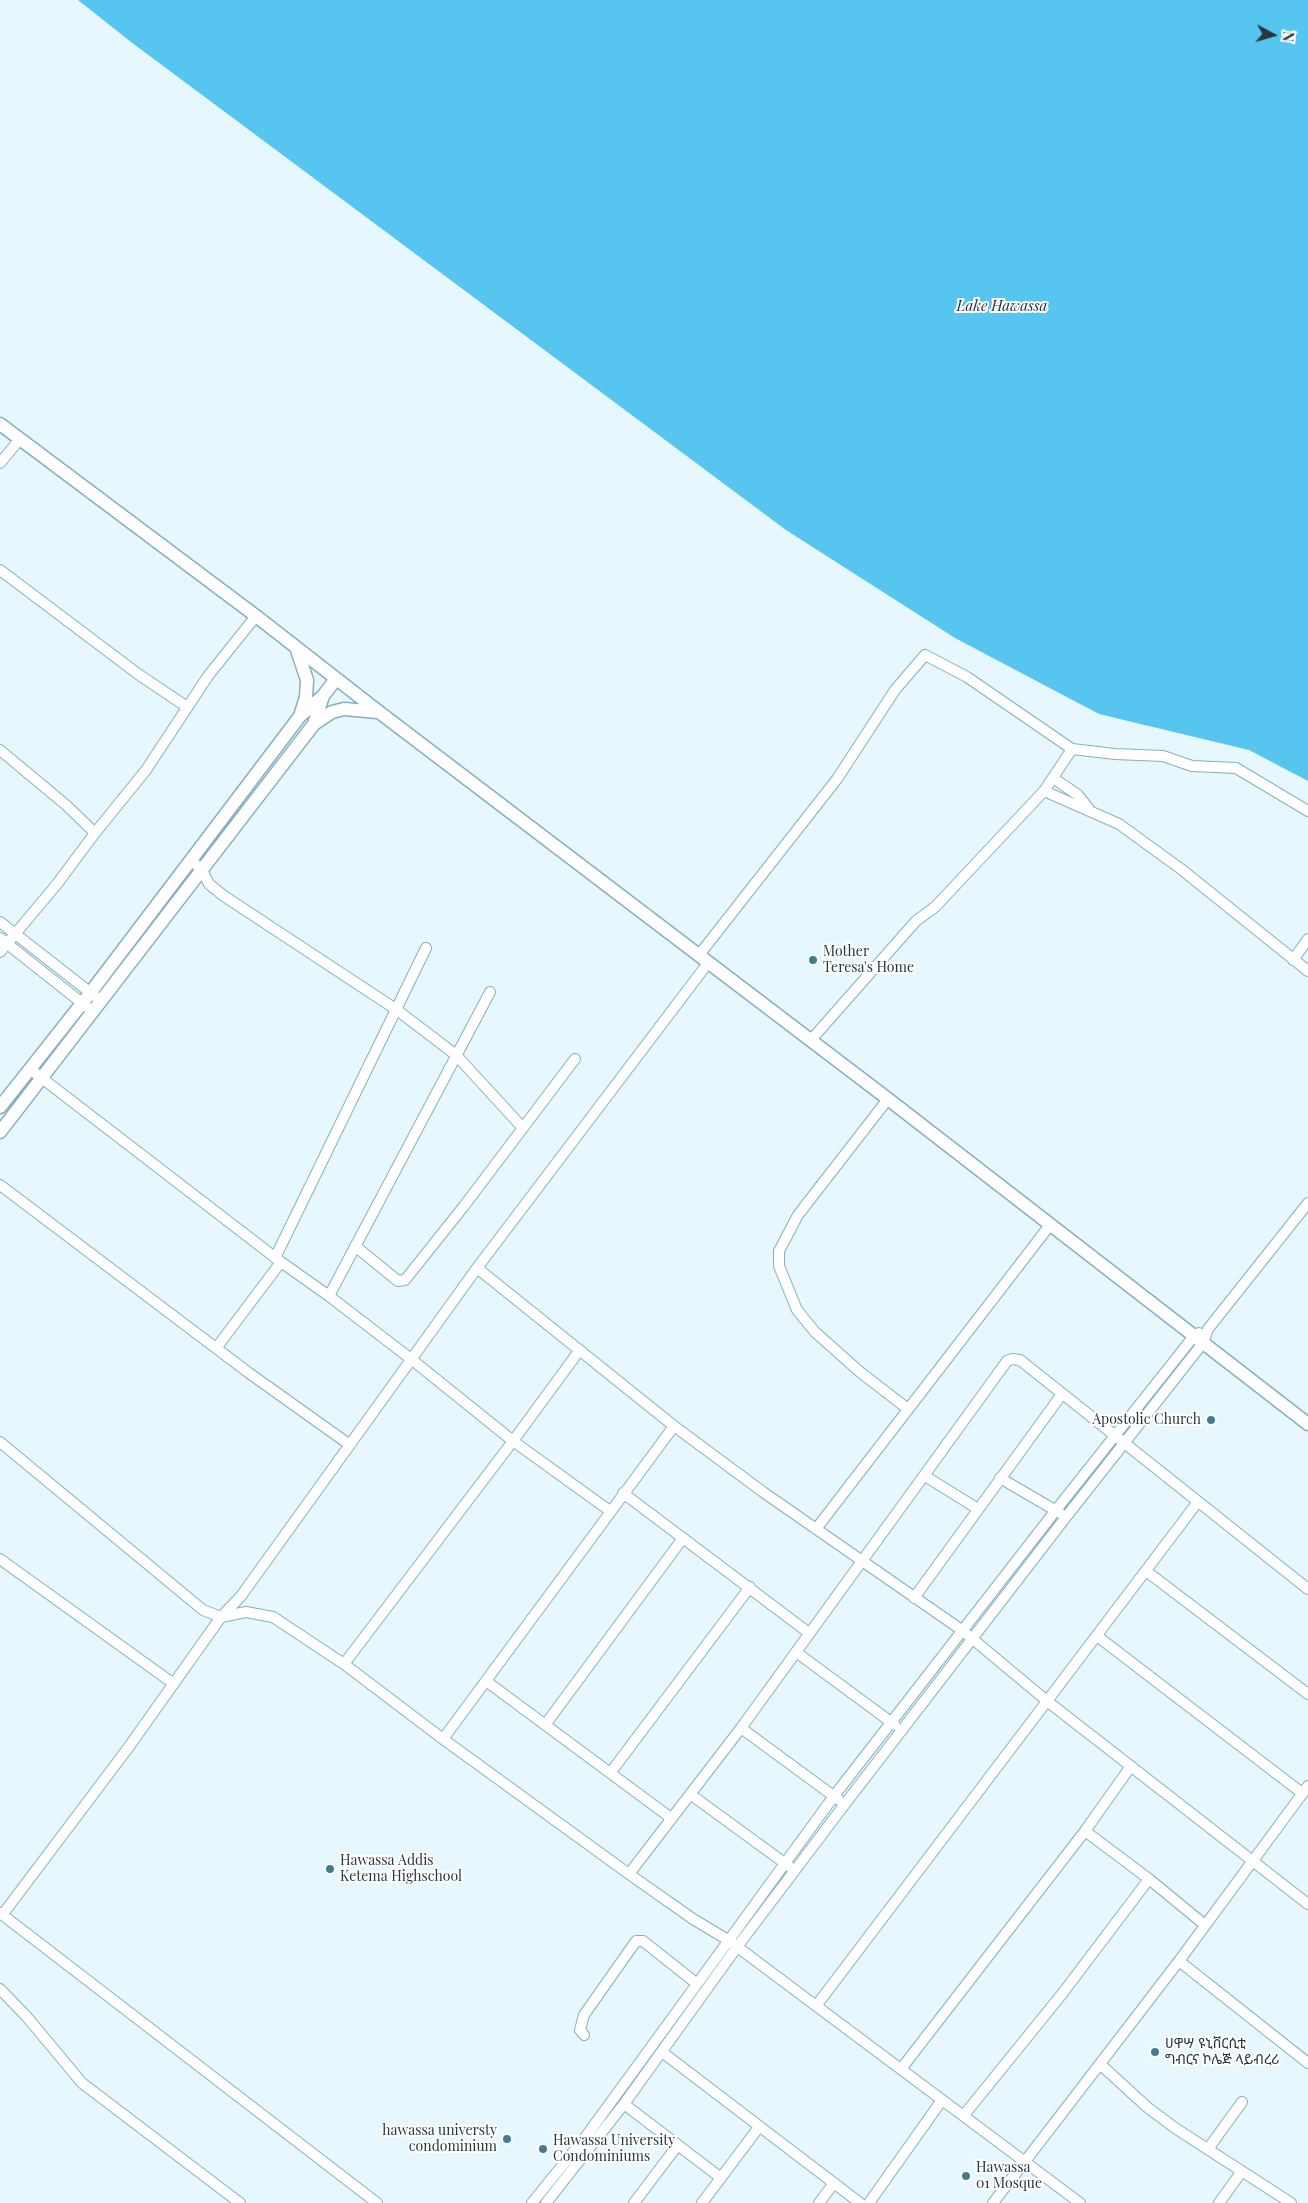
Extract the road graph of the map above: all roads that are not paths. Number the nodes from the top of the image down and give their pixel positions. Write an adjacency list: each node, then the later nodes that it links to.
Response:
1 (0, 424): 2 (main road)
2 (20, 440): 3 (street); 5 (main road)
3 (0, 463)
4 (0, 570): 9 (street)
5 (256, 616): 6 (main road); 9 (street)
6 (298, 650): 7 (main road); 11 (main road)
7 (336, 679): 8 (main road); 10 (main road)
8 (323, 696): 11 (main road); 12 (main road)
9 (187, 707): 21 (street)
10 (379, 712): 12 (main road); 30 (main road)
11 (300, 716): 13 (main road)
12 (314, 724): 16 (main road)
13 (277, 746): 16 (main road); 22 (main road)
14 (1072, 749): 17 (street); 20 (street); 30 (street)
15 (0, 750): 21 (street)
16 (290, 755): 23 (main road)
17 (1053, 778): 18 (street); 19 (street)
18 (1044, 791): 19 (street); 38 (street)
19 (1089, 810): 31 (street)
20 (1308, 811)
21 (95, 833): 25 (street)
22 (191, 860): 23 (street); 33 (main road)
23 (202, 870): 36 (main road); 37 (street)
24 (0, 922): 25 (street)
25 (15, 933): 27 (street); 33 (street)
26 (1308, 938): 31 (street)
27 (4, 941): 29 (street); 35 (street)
28 (426, 948): 37 (street)
29 (0, 952)
30 (704, 959): 38 (main road); 52 (street)
31 (1293, 960): 32 (street)
32 (1308, 971)
33 (91, 992): 35 (main road); 36 (street)
34 (490, 992): 39 (street)
35 (82, 1003): 36 (street); 41 (main road)
36 (98, 1007): 42 (main road)
37 (397, 1010): 39 (street); 51 (street)
38 (811, 1040): 43 (main road)
39 (456, 1055): 45 (street); 50 (street)
40 (575, 1059): 45 (street)
41 (30, 1069): 42 (street); 44 (main road)
42 (41, 1078): 46 (main road); 51 (street)
43 (888, 1100): 49 (main road); 59 (street)
44 (0, 1107)
45 (522, 1127): 50 (street)
46 (0, 1132)
47 (0, 1185): 55 (street)
48 (1308, 1203): 54 (street)
49 (1050, 1225): 54 (main road); 59 (street)
50 (355, 1246): 53 (street)
51 (278, 1260): 53 (street); 55 (street)
52 (477, 1268): 56 (street); 57 (street)
53 (329, 1296): 57 (street)
54 (1199, 1339): 60 (main road); 62 (street)
55 (217, 1347): 65 (street)
56 (579, 1351): 61 (street); 63 (street)
57 (411, 1359): 63 (street); 65 (street)
58 (1062, 1394): 62 (street); 66 (street); 67 (street)
59 (908, 1410): 74 (street)
60 (1308, 1424)
61 (674, 1426): 68 (street); 74 (street)
62 (1121, 1438): 69 (street); 71 (street); 73 (street)
63 (513, 1441): 72 (street); 88 (street)
64 (0, 1442): 82 (street)
65 (350, 1445): 82 (street)
66 (925, 1476): 70 (street); 77 (street)
67 (1000, 1478): 70 (street); 71 (street)
68 (623, 1493): 72 (street); 75 (street)
69 (1197, 1503): 78 (street); 80 (street)
70 (978, 1509): 81 (street)
71 (1056, 1510): 73 (street); 83 (street)
72 (610, 1511): 89 (street)
73 (1066, 1517): 86 (street)
74 (816, 1528): 77 (street)
75 (683, 1538): 79 (street); 94 (street)
76 (0, 1559): 90 (street)
77 (862, 1561): 81 (street); 84 (street)
78 (1146, 1571): 85 (street); 91 (street)
79 (750, 1587): 84 (street); 99 (street)
80 (1308, 1589)
81 (914, 1598): 83 (street)
82 (220, 1617): 88 (street); 90 (street)
83 (963, 1631): 86 (street); 93 (street)
84 (809, 1633): 87 (street)
85 (1097, 1636): 92 (street); 100 (street)
86 (973, 1640): 92 (street); 96 (street)
87 (796, 1652): 93 (street); 95 (street)
88 (344, 1664): 97 (street)
89 (486, 1681): 94 (street); 97 (street)
90 (174, 1684): 112 (street)
91 (1308, 1694)
92 (1047, 1701): 98 (street); 119 (street)
93 (892, 1722): 96 (street); 102 (street)
94 (544, 1726): 99 (street)
95 (742, 1728): 101 (street); 102 (street)
96 (902, 1730): 103 (street)
97 (442, 1739): 109 (street)
98 (1131, 1766): 105 (street); 106 (street)
99 (611, 1772): 104 (street)
100 (1305, 1790): 106 (street)
101 (690, 1794): 104 (street); 107 (street)
102 (834, 1796): 103 (street); 107 (street)
103 (845, 1804): 108 (street)
104 (671, 1818): 109 (street)
105 (1085, 1831): 110 (street); 124 (street)
106 (1254, 1861): 111 (street); 113 (street)
107 (786, 1864): 108 (street); 114 (street)
108 (795, 1871): 115 (street)
109 (629, 1874): 114 (street)
110 (1149, 1878): 113 (street); 128 (street)
111 (1307, 1900)
112 (1, 1914): 137 (street)
113 (1205, 1925): 116 (street)
114 (728, 1940): 115 (street); 117 (street)
115 (737, 1947): 119 (street); 121 (street)
116 (1179, 1961): 122 (street); 123 (street)
117 (696, 1984): 120 (street); 138 (street)
118 (0, 1989): 136 (street)
119 (816, 2006): 124 (street)
120 (584, 2035)
121 (662, 2052): 127 (street); 129 (street)
122 (1308, 2063)
123 (1100, 2064): 131 (street); 132 (street)
124 (901, 2069): 125 (street)
125 (942, 2100): 128 (street); 144 (street)
126 (1242, 2102): 131 (street)
127 (624, 2104): 130 (street); 139 (street)
128 (964, 2116): 132 (street)
129 (759, 2127): 134 (street); 135 (street)
130 (677, 2146): 134 (street); 140 (street)
131 (1208, 2149): 133 (street)
132 (1025, 2161): 145 (street); 146 (street)
133 (1242, 2171): 147 (street); 148 (street)
134 (721, 2178): 141 (street)
135 (834, 2183): 142 (street); 143 (street)
136 (240, 2203)
137 (377, 2203)
138 (532, 2203)
139 (546, 2203)
140 (634, 2203)
141 (702, 2203)
142 (819, 2203)
143 (860, 2203)
144 (869, 2203)
145 (994, 2203)
146 (1080, 2203)
147 (1219, 2203)
148 (1291, 2203)

